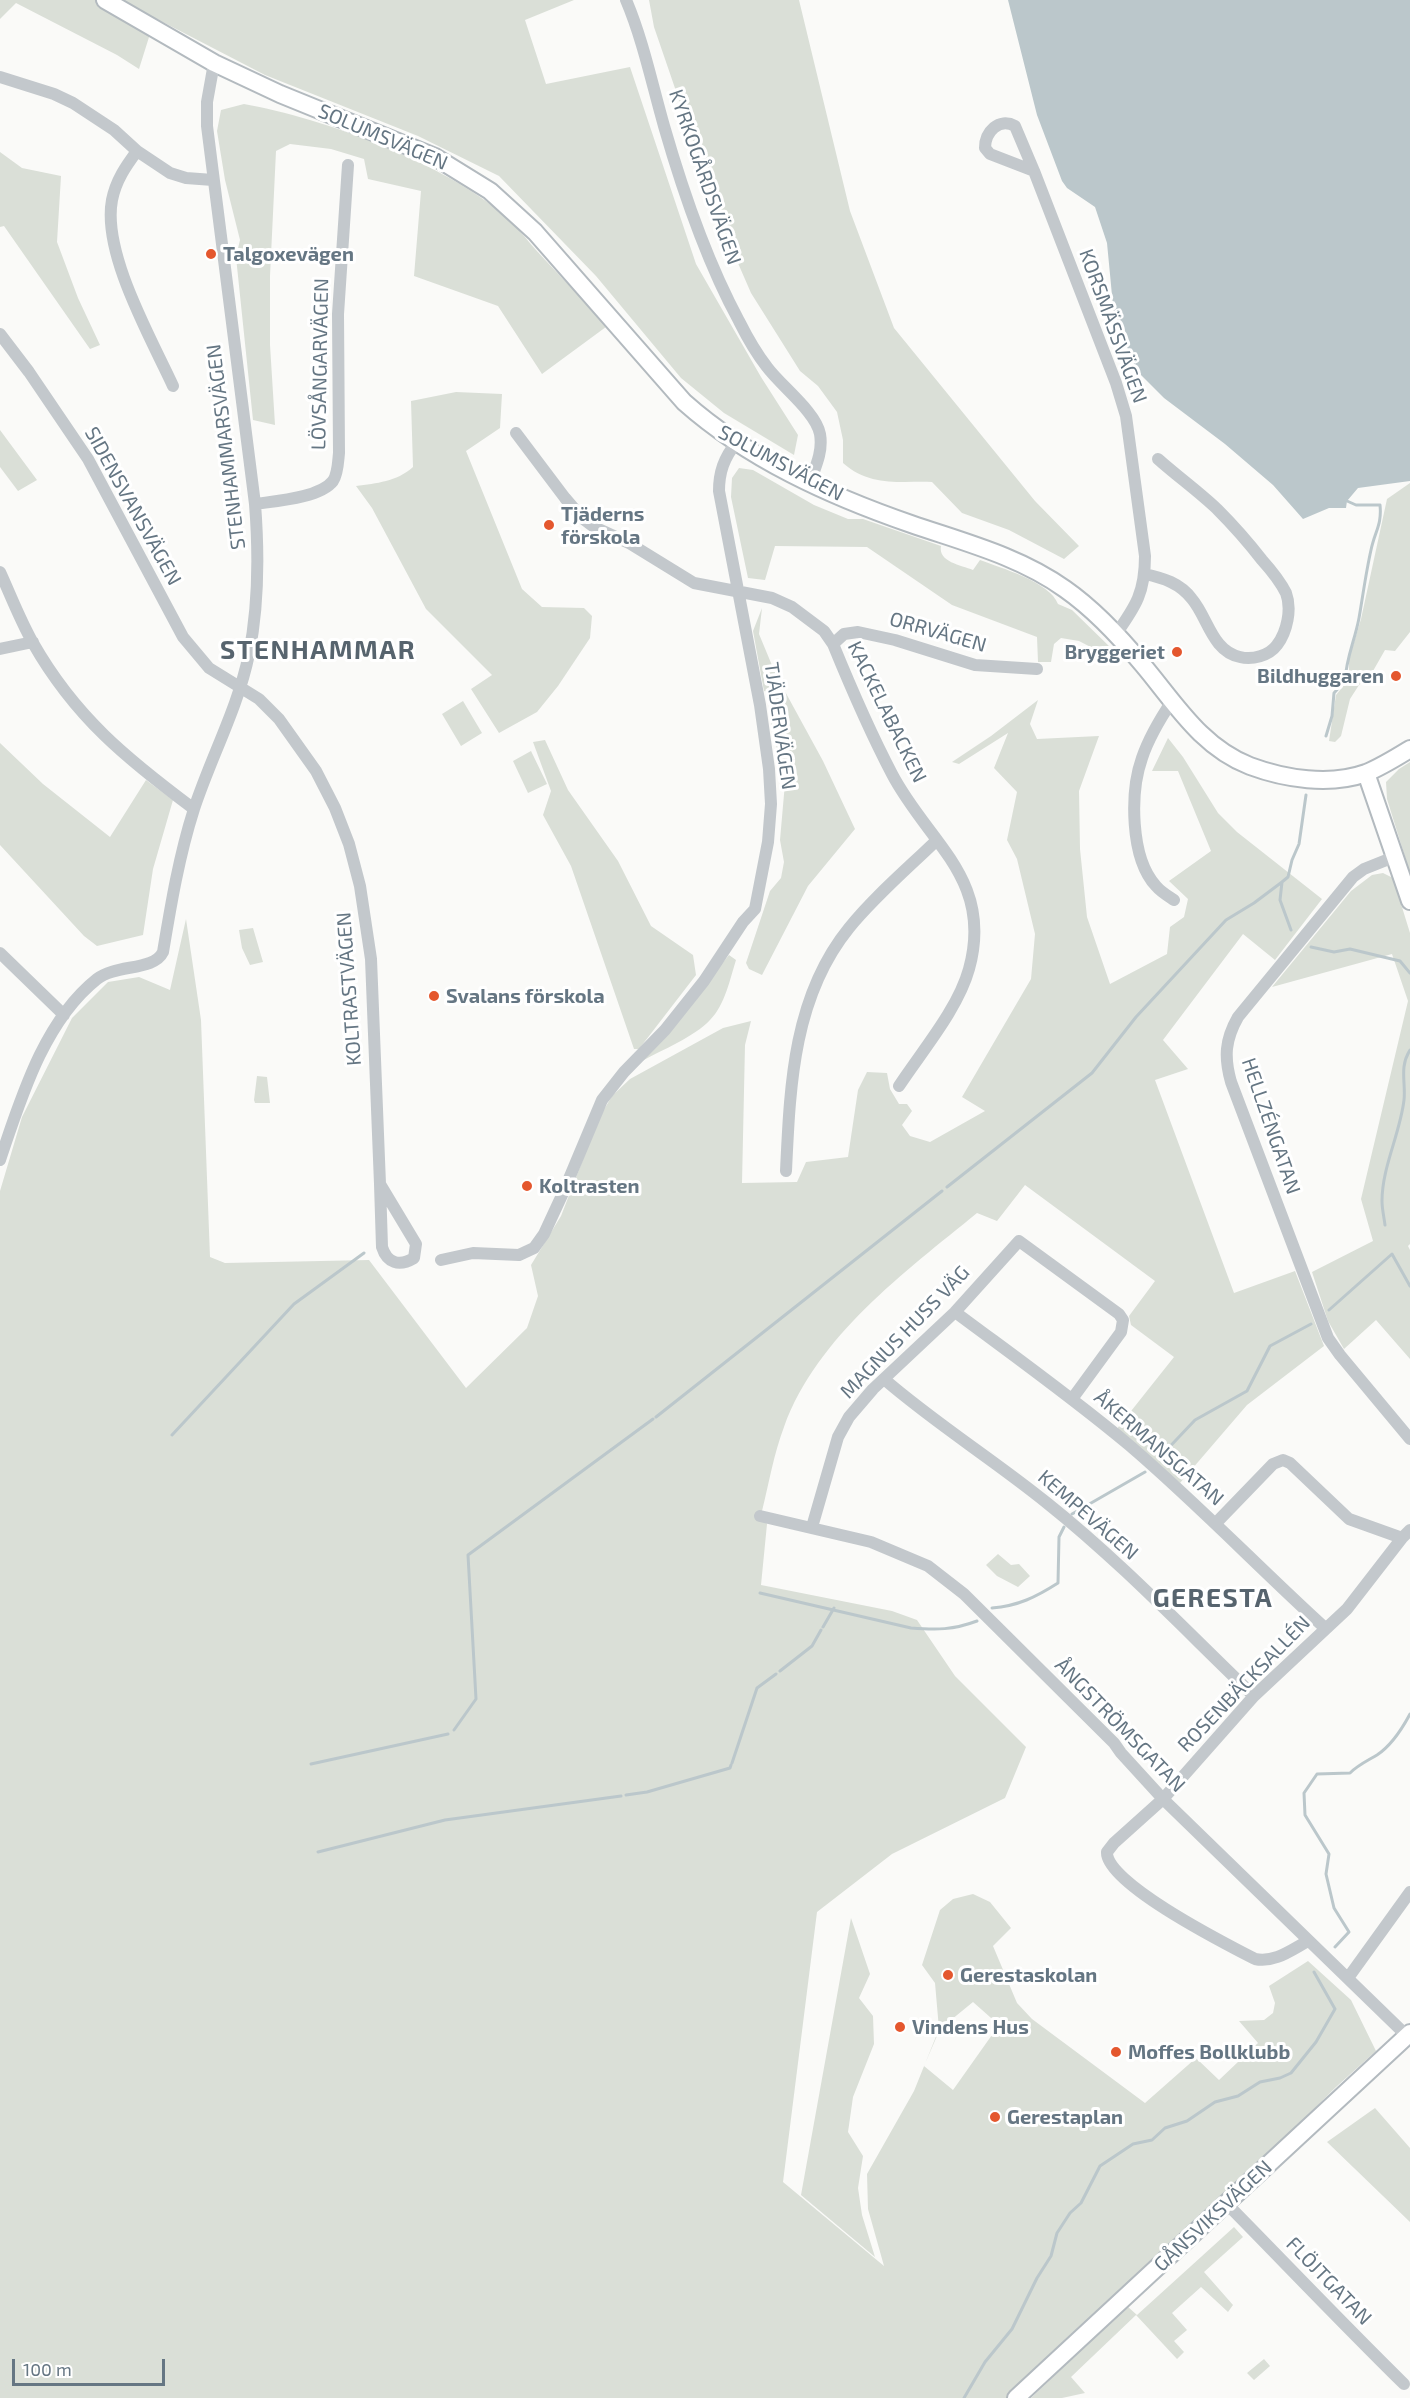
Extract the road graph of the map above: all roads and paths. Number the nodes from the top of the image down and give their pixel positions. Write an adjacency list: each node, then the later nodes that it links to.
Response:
1 (105, 0): 3 (main road, SOLUMSVÄGEN)
2 (626, 0): 14 (street, KYRKOGÅRDSVÄGEN)
3 (214, 63): 8 (street, STENHAMMARSVÄGEN); 12 (main road, SOLUMSVÄGEN)
4 (0, 77): 5 (street)
5 (137, 151): 8 (street); 10 (street)
6 (348, 165): 15 (street, LÖVSÅNGARVÄGEN)
7 (1034, 171): 17 (street, KORSMÄSSVÄGEN)
8 (213, 180): 15 (street, STENHAMMARSVÄGEN)
9 (0, 334): 24 (street, SIDENSVANSVÄGEN)
10 (173, 386)
11 (516, 433): 18 (street)
12 (735, 443): 14 (main road, SOLUMSVÄGEN); 18 (street, TJÄDERVÄGEN)
13 (1158, 459): 17 (street)
14 (810, 482): 19 (main road, SOLUMSVÄGEN)
15 (255, 504): 24 (street, STENHAMMARSVÄGEN)
16 (0, 572): 20 (street)
17 (1145, 574): 19 (street, KORSMÄSSVÄGEN)
18 (737, 590): 21 (street, KACKELABACKEN); 40 (street, TJÄDERVÄGEN)
19 (1116, 634): 25 (main road, SOLUMSVÄGEN)
20 (33, 642): 22 (street); 28 (street)
21 (833, 644): 23 (street, ORRVÄGEN); 29 (street, KACKELABACKEN)
22 (0, 649)
23 (1037, 669)
24 (240, 686): 28 (street, STENHAMMARSVÄGEN); 39 (street, KOLTRASTVÄGEN)
25 (1172, 701): 27 (main road, SOLUMSVÄGEN); 31 (street)
26 (1410, 749): 27 (main road)
27 (1366, 773): 30 (main road)
28 (194, 809): 34 (street, STENHAMMARSVÄGEN)
29 (937, 840): 35 (street, KACKELABACKEN); 38 (street)
30 (1394, 857): 32 (main road); 44 (street, HELLZÉNGATAN)
31 (1174, 900)
32 (1410, 902)
33 (0, 953): 34 (street)
34 (64, 1015): 36 (street)
35 (899, 1086)
36 (5, 1127): 37 (street)
37 (0, 1160)
38 (786, 1171)
39 (380, 1184): 39 (street, KOLTRASTVÄGEN)
40 (441, 1260)
41 (955, 1312): 42 (street, MAGNUS HUSS VÄG); 43 (street, ÅKERMANSGATAN); 43 (street, MAGNUS HUSS VÄG)
42 (884, 1379): 47 (street, MAGNUS HUSS VÄG); 50 (street, KEMPEVÄGEN)
43 (1072, 1399): 46 (street, ÅKERMANSGATAN)
44 (1410, 1439)
45 (760, 1516): 47 (street, ÅNGSTRÖMSGATAN)
46 (1216, 1523): 48 (street); 49 (street, ÅKERMANSGATAN)
47 (812, 1527): 51 (street, ÅNGSTRÖMSGATAN)
48 (1406, 1534): 49 (street, ROSENBÄCKSALLÉN)
49 (1325, 1628): 50 (street, ROSENBÄCKSALLÉN)
50 (1254, 1696): 51 (street, ROSENBÄCKSALLÉN)
51 (1163, 1799): 53 (street, ÅNGSTRÖMSGATAN); 53 (street, ROSENBÄCKSALLÉN)
52 (1410, 1892): 54 (street)
53 (1308, 1941): 54 (street, ÅNGSTRÖMSGATAN)
54 (1348, 1978): 55 (street, ÅNGSTRÖMSGATAN)
55 (1409, 2035): 56 (main road, GÅNSVIKSVÄGEN)
56 (1227, 2204): 57 (street, FLÖJTGATAN); 58 (main road, GÅNSVIKSVÄGEN)
57 (1404, 2384)
58 (1016, 2398)

